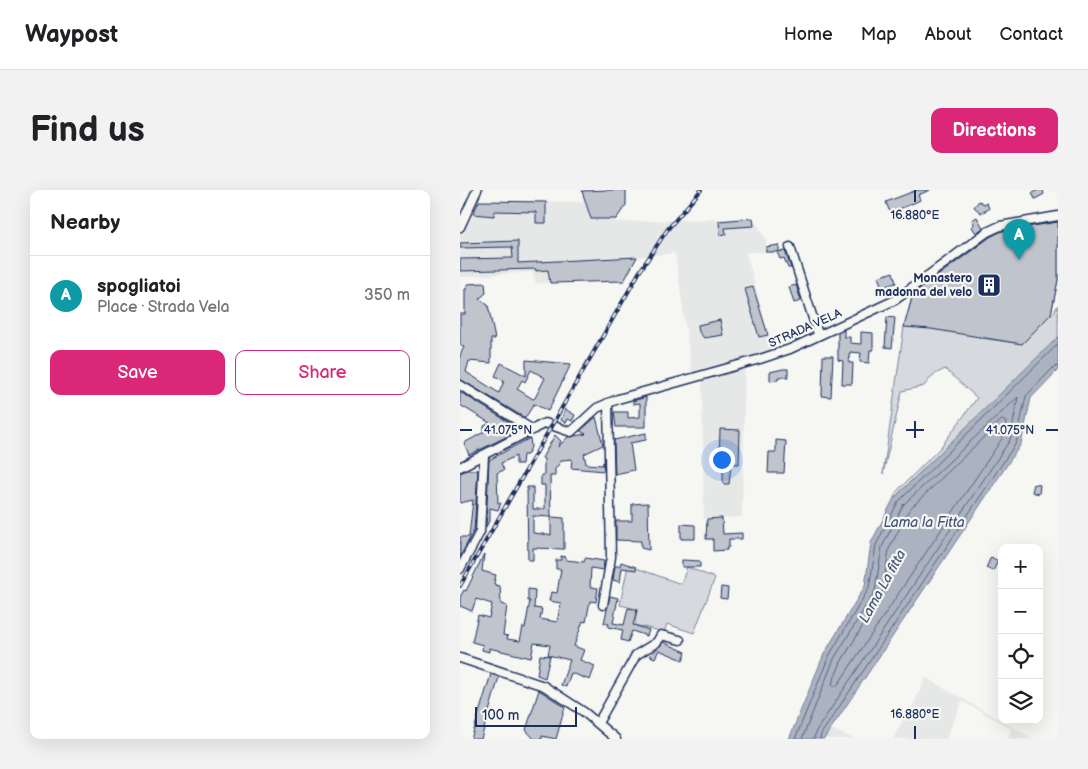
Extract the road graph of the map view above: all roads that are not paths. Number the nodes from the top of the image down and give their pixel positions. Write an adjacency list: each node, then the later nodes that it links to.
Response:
1 (477, 190): 3 (street)
2 (1058, 216): 5 (street, STRADA VELA)
3 (460, 227)
4 (790, 247): 5 (street)
5 (818, 334): 7 (street, STRADA VELA)
6 (460, 385): 8 (street)
7 (608, 403): 8 (street, STRADA VELA); 12 (street)
8 (534, 430): 9 (street)
9 (484, 455): 10 (street); 11 (street)
10 (460, 467)
11 (460, 569)
12 (603, 605)
13 (680, 640): 15 (street)
14 (460, 658): 15 (street)
15 (598, 724): 16 (street)
16 (616, 739)

